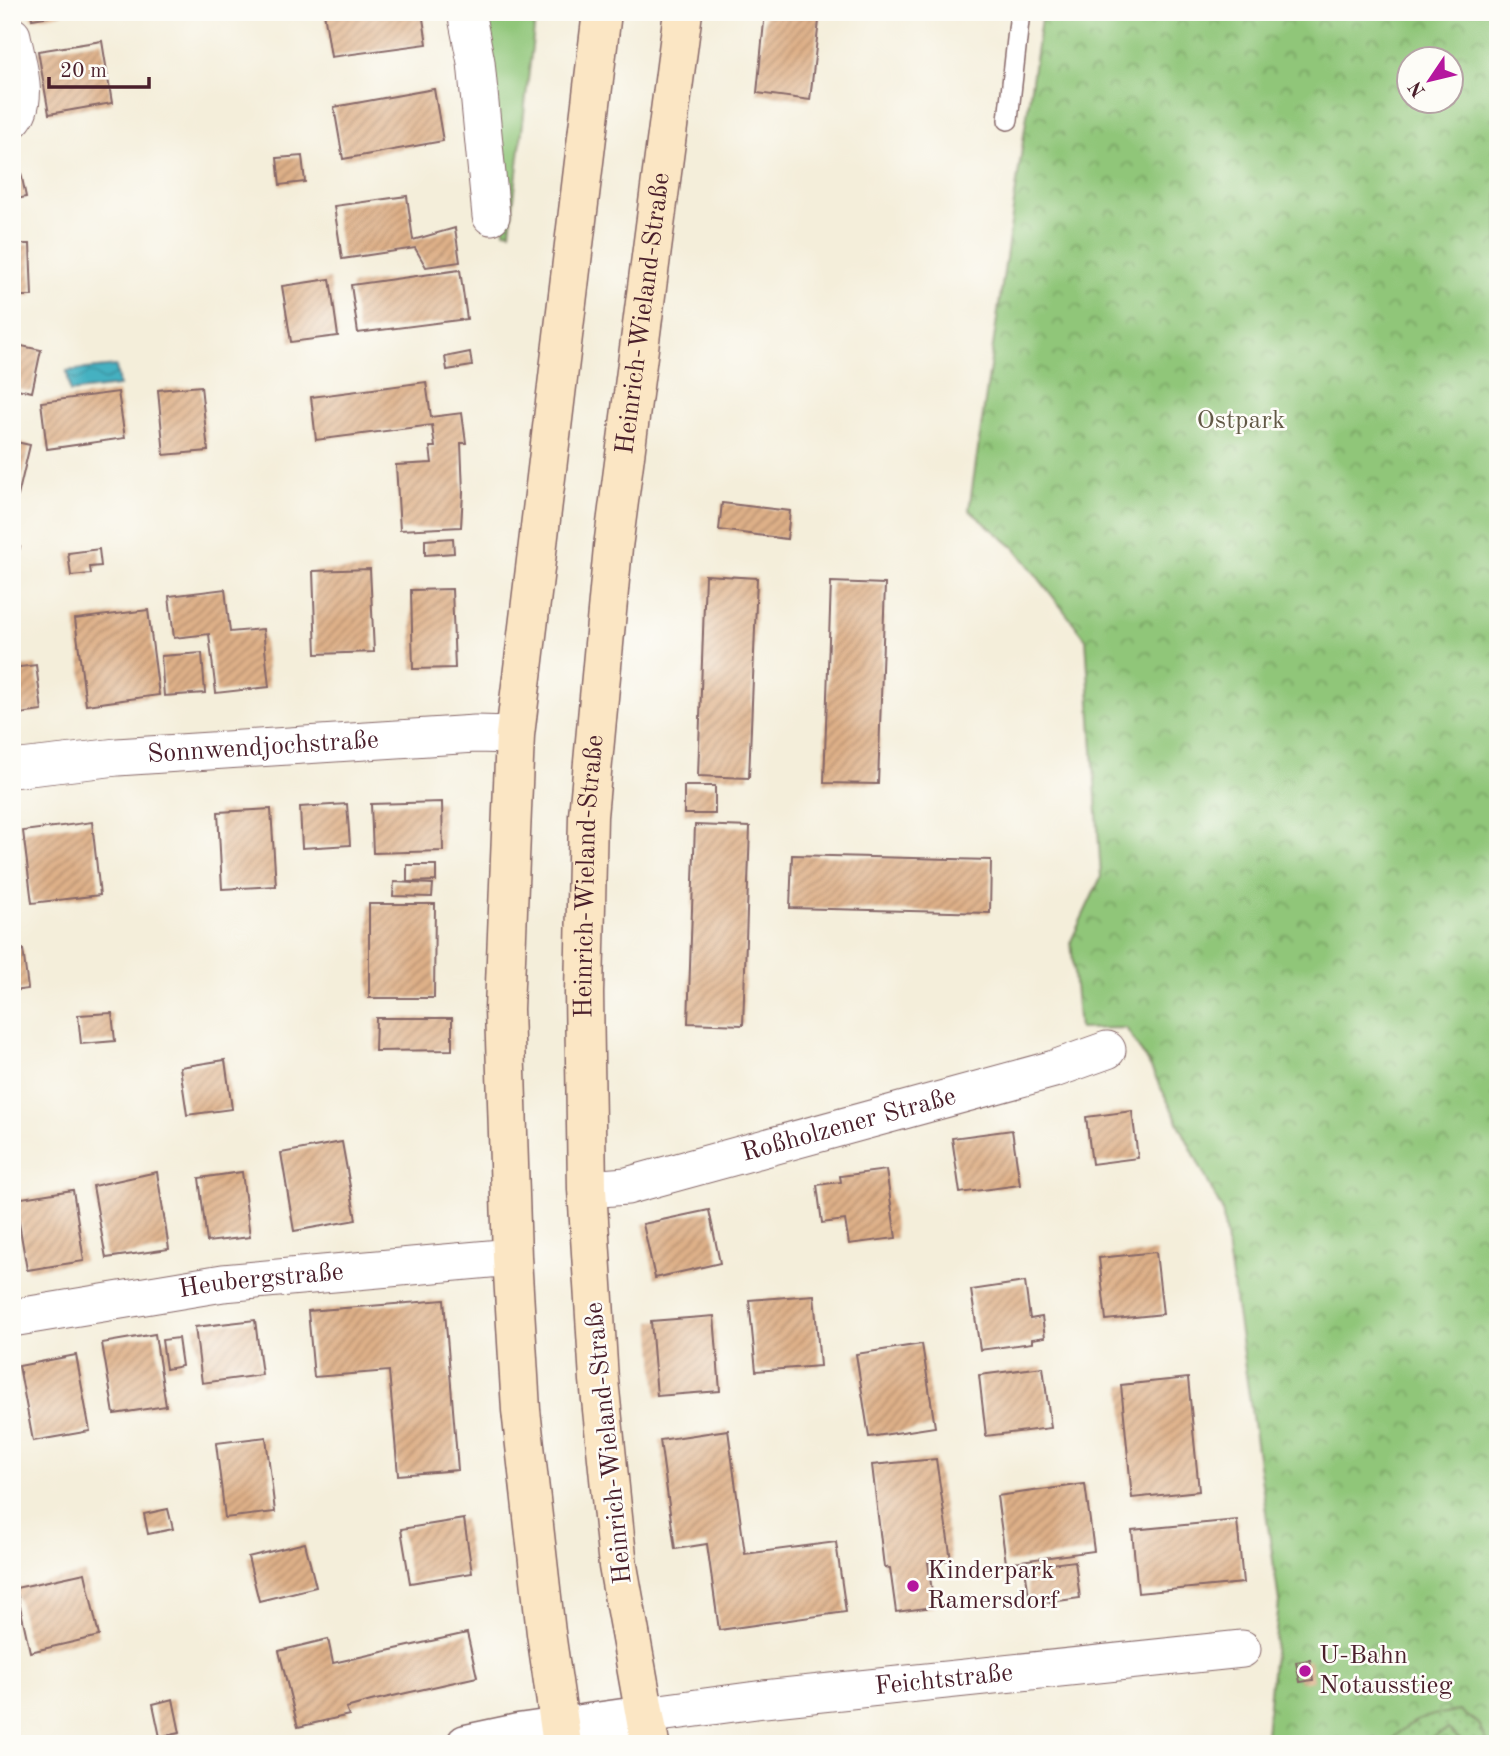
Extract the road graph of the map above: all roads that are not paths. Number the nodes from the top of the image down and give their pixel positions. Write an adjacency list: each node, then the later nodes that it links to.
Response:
1 (467, 12): 8 (street)
2 (602, 12): 9 (main road)
3 (683, 12): 12 (main road, Heinrich-Wieland-Straße)
4 (1020, 12): 7 (lane)
5 (12, 36): 6 (street)
6 (12, 120)
7 (1008, 120)
8 (491, 216)
9 (515, 735): 10 (street, Sonnwendjochstraße); 13 (main road)
10 (12, 769)
11 (1107, 1050): 12 (street, Roßholzener Straße)
12 (587, 1189): 16 (main road, Heinrich-Wieland-Straße)
13 (512, 1257): 14 (street, Heubergstraße); 17 (main road)
14 (12, 1318)
15 (1242, 1648): 16 (street, Feichtstraße)
16 (648, 1730): 17 (street)
17 (561, 1736): 18 (street)
18 (466, 1744)

